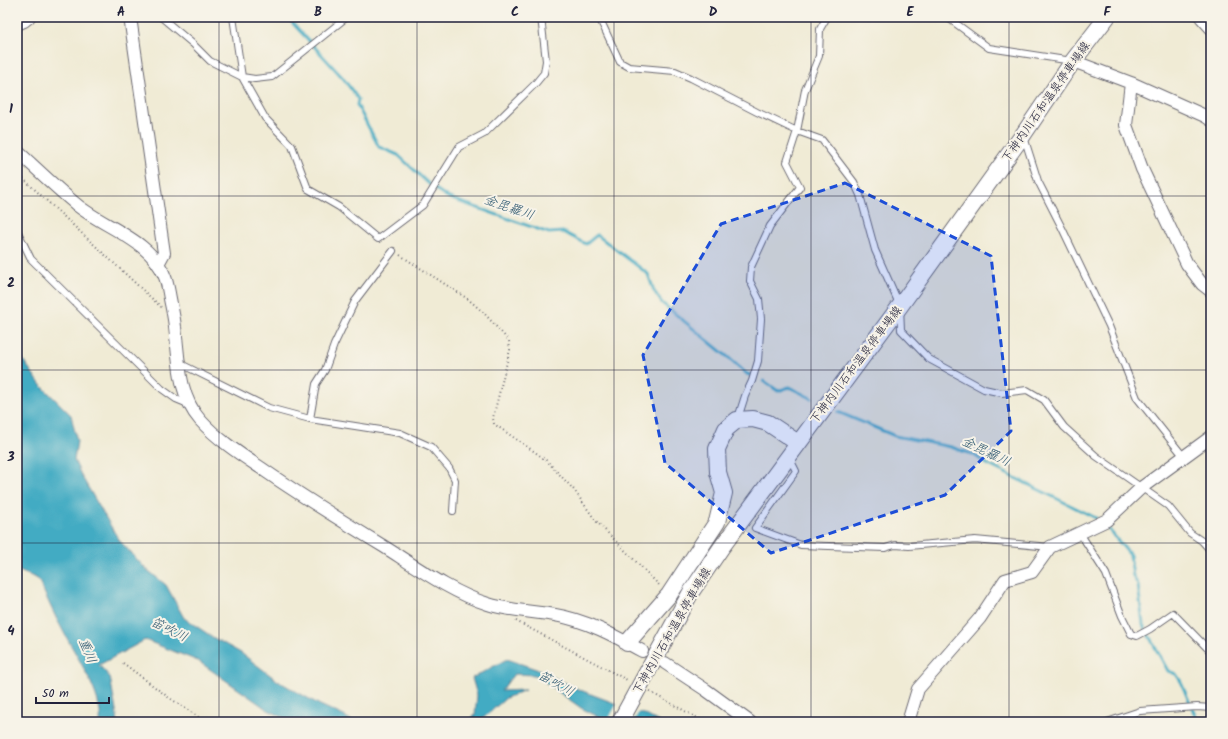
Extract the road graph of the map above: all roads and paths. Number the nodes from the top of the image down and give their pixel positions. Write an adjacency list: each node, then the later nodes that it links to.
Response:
1 (29, 17): 12 (street)
2 (130, 17): 24 (street)
3 (161, 17): 15 (lane)
4 (233, 17): 15 (lane)
5 (347, 17): 15 (lane)
6 (541, 17): 15 (lane)
7 (599, 17): 18 (lane)
8 (827, 17): 18 (lane)
9 (947, 17): 14 (lane)
10 (1107, 17): 14 (main road, 下神内川石和温泉停車場線)
11 (1201, 17): 13 (street)
12 (17, 24)
13 (1211, 28)
14 (1073, 62): 16 (street); 19 (main road, 下神内川石和温泉停車場線)
15 (242, 78)
16 (1131, 83): 17 (street); 25 (street)
17 (1211, 120)
18 (797, 131): 26 (lane); 31 (lane)
19 (1023, 135): 26 (main road, 下神内川石和温泉停車場線); 34 (lane)
20 (17, 151): 24 (street)
21 (17, 173): 27 (path)
22 (17, 230): 29 (lane)
23 (393, 251): 30 (lane); 40 (path)
24 (158, 264): 28 (street)
25 (1211, 291)
26 (900, 306): 33 (main road, 下神内川石和温泉停車場線); 35 (lane)
27 (161, 307)
28 (179, 363): 29 (street); 30 (lane)
29 (190, 404): 42 (street)
30 (310, 419): 36 (lane)
31 (737, 420): 33 (main road); 40 (main road)
32 (1211, 437): 34 (street)
33 (793, 450): 38 (lane); 47 (main road, 下神内川石和温泉停車場線)
34 (1184, 457): 35 (street)
35 (1141, 488): 37 (street); 39 (lane)
36 (453, 511)
37 (1080, 532): 38 (street); 44 (lane)
38 (1050, 547): 53 (street)
39 (1211, 551)
40 (669, 595): 42 (main road)
41 (512, 619): 47 (path)
42 (627, 643): 43 (street)
43 (642, 651)
44 (1211, 652)
45 (123, 663): 49 (path)
46 (665, 663): 52 (street)
47 (638, 688): 50 (main road, 下神内川石和温泉停車場線); 51 (path)
48 (1211, 708): 54 (lane)
49 (206, 722)
50 (620, 722)
51 (705, 722)
52 (750, 722)
53 (908, 722)
54 (1107, 722)

